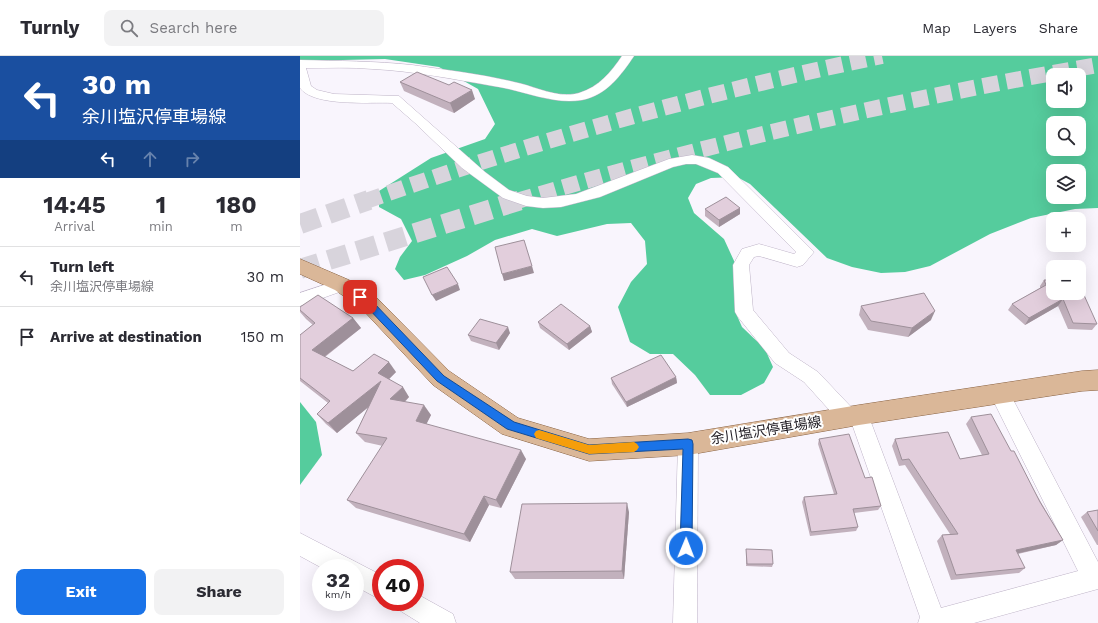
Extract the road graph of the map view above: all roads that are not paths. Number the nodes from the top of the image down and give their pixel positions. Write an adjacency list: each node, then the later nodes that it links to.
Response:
1 (628, 56): 2 (street)
2 (300, 66): 8 (street)
3 (300, 266): 4 (main road, 余川塩沢停車場線)
4 (342, 284): 5 (street); 9 (main road, 余川塩沢停車場線)
5 (300, 300)
6 (1098, 380): 7 (main road, 余川塩沢停車場線)
7 (1000, 394): 8 (main road, 余川塩沢停車場線); 12 (street)
8 (853, 416): 9 (main road, 余川塩沢停車場線); 16 (street)
9 (688, 444): 15 (street)
10 (300, 544): 11 (street)
11 (329, 559)
12 (1096, 577): 16 (street)
13 (423, 611): 14 (street)
14 (444, 623)
15 (685, 623)
16 (932, 623)

